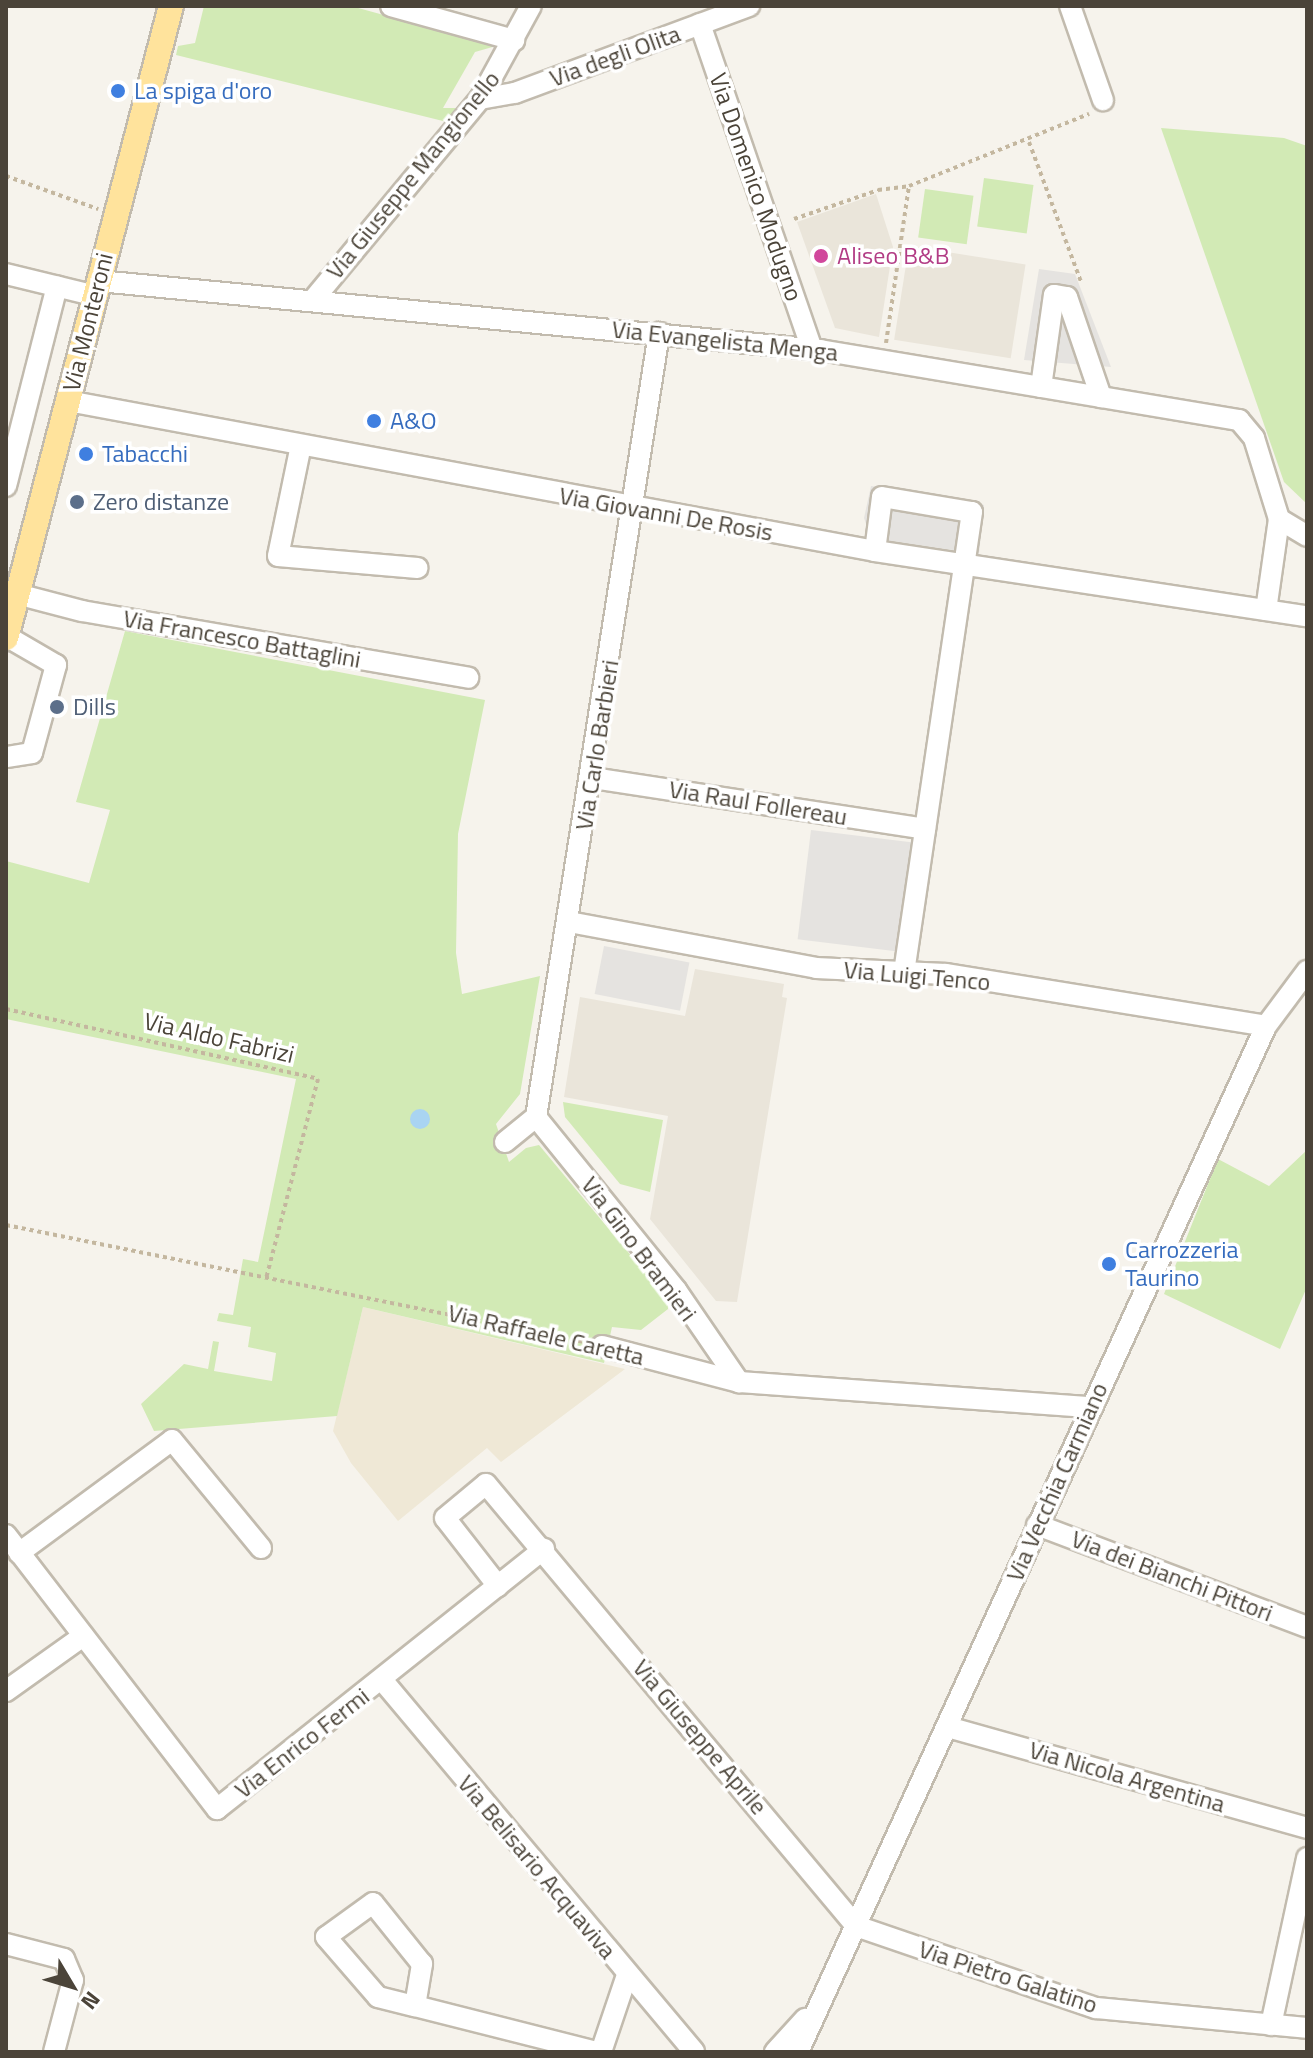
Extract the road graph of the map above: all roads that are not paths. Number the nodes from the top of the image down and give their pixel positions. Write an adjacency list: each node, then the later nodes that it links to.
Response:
1 (171, 6): 12 (main road, Via Monteroni)
2 (391, 6): 7 (street)
3 (531, 6): 7 (street, Via Giuseppe Mangionello)
4 (749, 6): 6 (street, Via degli Olita)
5 (1070, 6): 9 (street)
6 (700, 24): 8 (street, Via degli Olita); 15 (street, Via Domenico Modugno)
7 (514, 40): 8 (street, Via Giuseppe Mangionello)
8 (480, 99): 13 (street, Via Giuseppe Mangionello)
9 (1103, 100)
10 (6, 274): 11 (street, Via Evangelista Menga)
11 (57, 286): 12 (street, Via Evangelista Menga); 20 (street, Via Monteroni)
12 (97, 289): 13 (street, Via Evangelista Menga); 18 (main road, Via Monteroni)
13 (313, 300): 14 (street, Via Evangelista Menga)
14 (659, 333): 15 (street, Via Evangelista Menga); 21 (street, Via Carlo Barbieri)
15 (812, 349): 16 (street, Via Evangelista Menga)
16 (1041, 387): 17 (street, Via Evangelista Menga); 17 (street)
17 (1101, 397): 22 (street, Via Evangelista Menga)
18 (68, 401): 19 (street, Via Giovanni De Rosis); 27 (main road, Via Monteroni)
19 (301, 445): 21 (street, Via Giovanni De Rosis); 26 (street)
20 (6, 486)
21 (633, 509): 24 (street, Via Giovanni De Rosis); 33 (street, Via Carlo Barbieri)
22 (1279, 519): 23 (street); 28 (street)
23 (1307, 536)
24 (875, 551): 25 (street, Via Giovanni De Rosis); 25 (street)
25 (964, 566): 28 (street, Via Giovanni De Rosis); 34 (street)
26 (417, 568)
27 (17, 594): 30 (main road, Via Monteroni); 31 (street, Via Francesco Battaglini)
28 (1266, 610): 29 (street, Via Giovanni De Rosis)
29 (1307, 616)
30 (6, 637): 32 (street)
31 (468, 678)
32 (6, 757)
33 (592, 778): 34 (street, Via Raul Follereau); 35 (street, Via Carlo Barbieri)
34 (925, 829): 37 (street)
35 (569, 922): 37 (street, Via Luigi Tenco); 39 (street, Via Carlo Barbieri)
36 (1307, 971): 38 (street, Via Vecchia Carmiano)
37 (904, 972): 38 (street, Via Luigi Tenco)
38 (1266, 1026): 43 (street, Via Vecchia Carmiano)
39 (536, 1117): 40 (street); 42 (street, Via Gino Bramieri)
40 (505, 1142)
41 (602, 1346): 42 (street, Via Raffaele Caretta)
42 (739, 1382): 43 (street, Via Raffaele Caretta)
43 (1091, 1407): 44 (street, Via Vecchia Carmiano)
44 (1037, 1525): 50 (street, Via dei Bianchi Pittori); 54 (street, Via Vecchia Carmiano)
45 (6, 1535): 48 (street, Via Enrico Fermi)
46 (261, 1548): 48 (street)
47 (544, 1549): 49 (street, Via Enrico Fermi); 49 (street, Via Giuseppe Aprile); 57 (street, Via Giuseppe Aprile)
48 (19, 1553): 51 (street, Via Enrico Fermi)
49 (498, 1586): 52 (street, Via Enrico Fermi)
50 (1307, 1627)
51 (83, 1636): 52 (street, Via Enrico Fermi); 53 (street)
52 (383, 1681): 59 (street, Via Belisario Acquaviva)
53 (6, 1691)
54 (948, 1727): 55 (street, Via Nicola Argentina); 57 (street, Via Vecchia Carmiano)
55 (1307, 1828)
56 (1307, 1858): 62 (street)
57 (856, 1926): 60 (street, Via Vecchia Carmiano); 62 (street, Via Pietro Galatino)
58 (6, 1944): 64 (street)
59 (627, 1975): 65 (street); 66 (street, Via Belisario Acquaviva)
60 (820, 2000): 67 (street, Via Vecchia Carmiano); 68 (street, Via Vecchia Carmiano)
61 (415, 2006): 61 (street); 65 (street)
62 (1271, 2025): 63 (street, Via Pietro Galatino)
63 (1307, 2028)
64 (54, 2052)
65 (599, 2052)
66 (694, 2052)
67 (775, 2052)
68 (798, 2052)

